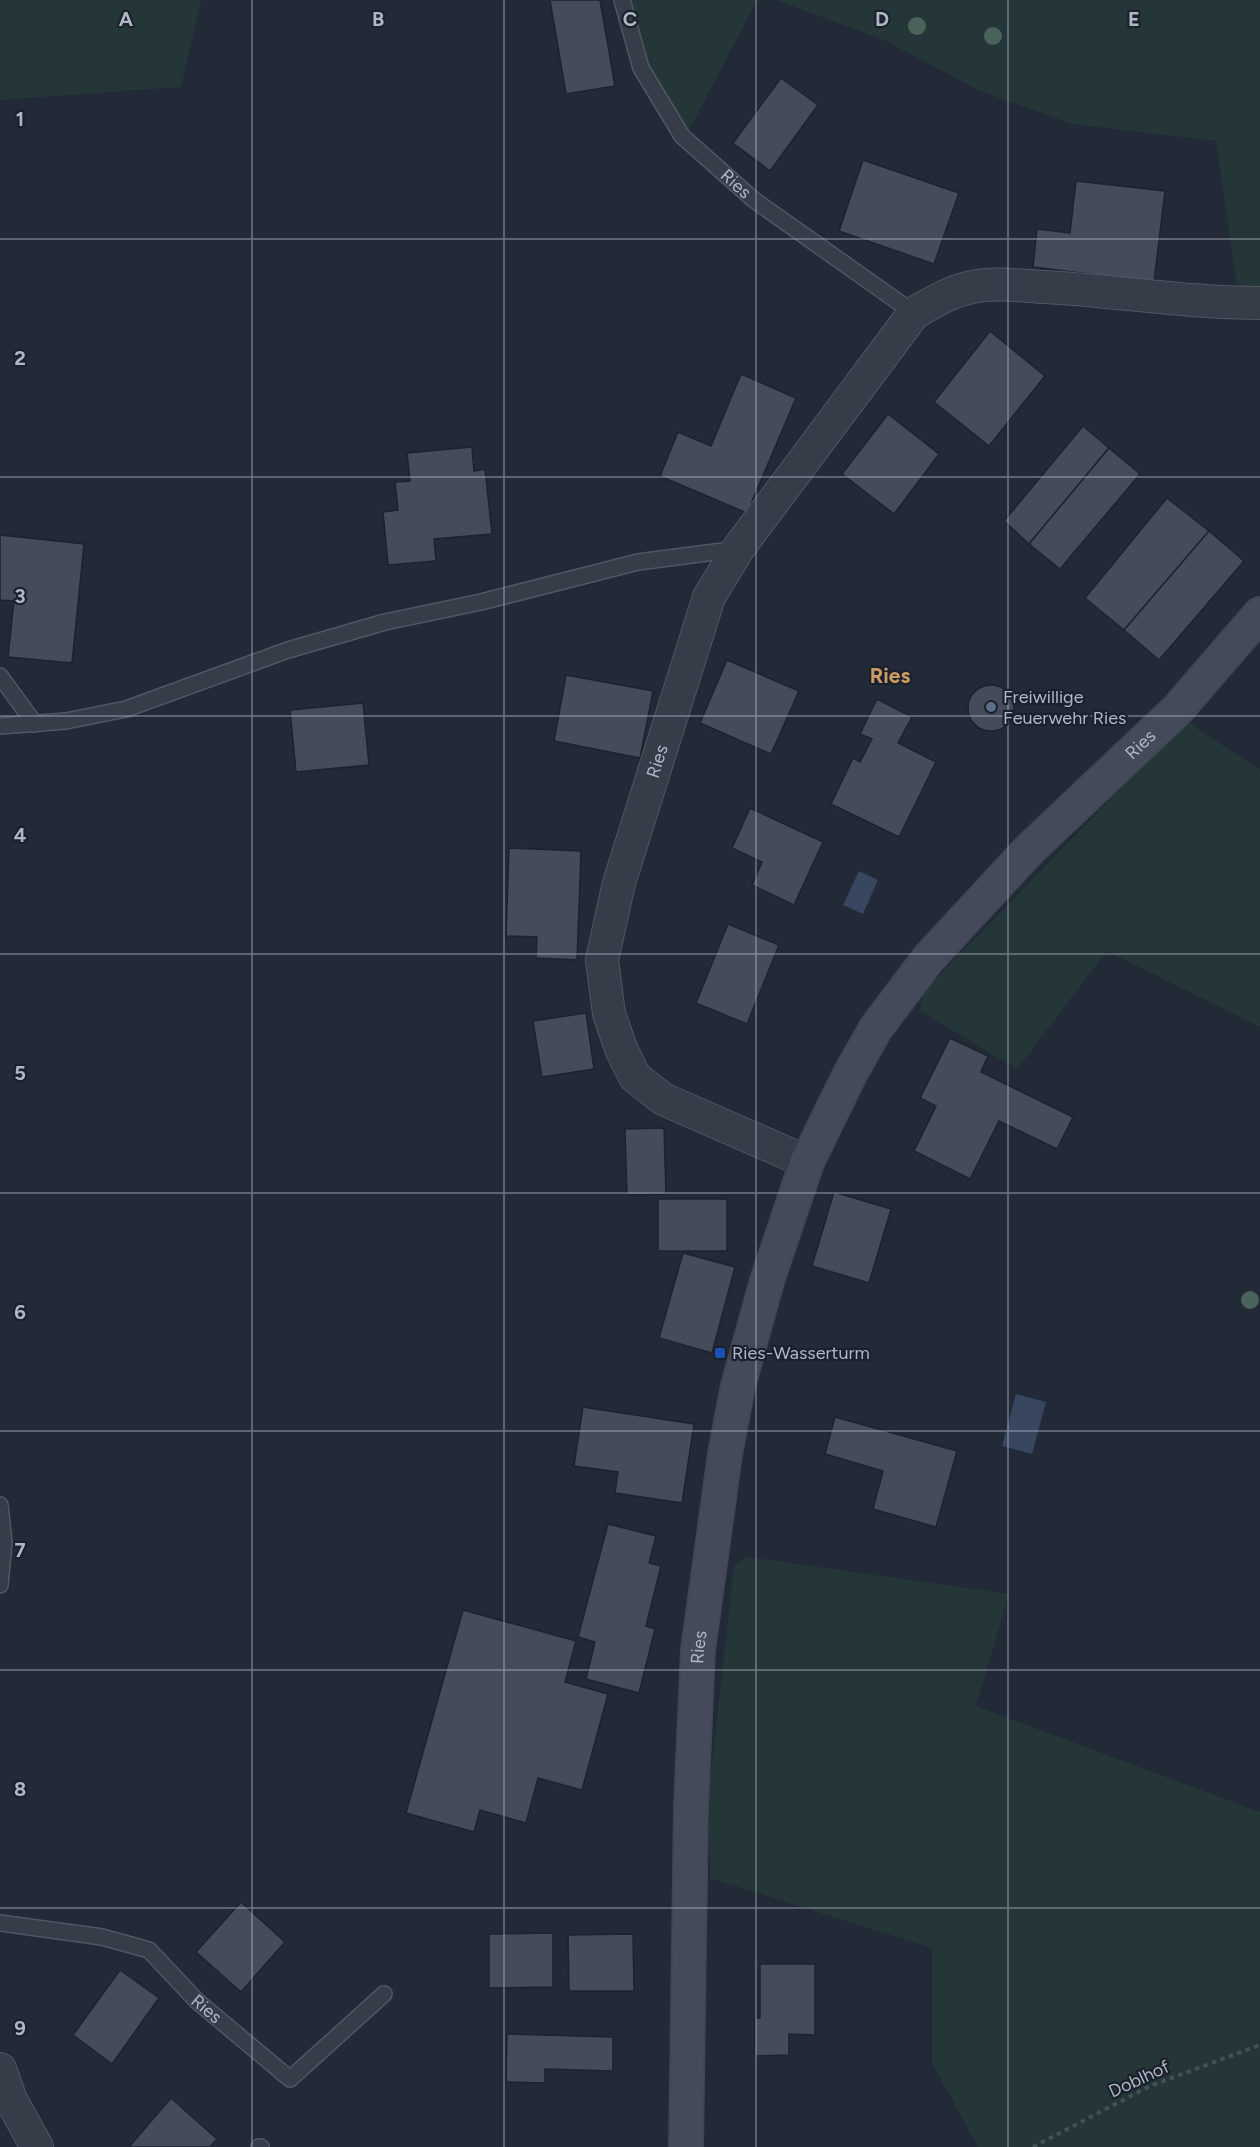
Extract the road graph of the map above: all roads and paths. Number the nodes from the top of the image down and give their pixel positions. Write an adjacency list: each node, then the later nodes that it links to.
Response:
1 (622, 0): 3 (lane, Ries)
2 (1260, 303): 3 (street, Ries)
3 (914, 313): 4 (street, Ries)
4 (738, 549): 7 (lane); 9 (street, Ries)
5 (1260, 614): 9 (street, Ries)
6 (0, 676): 7 (lane)
7 (35, 724): 8 (lane)
8 (0, 726)
9 (807, 1162): 17 (street, Ries)
10 (0, 1505): 11 (lane)
11 (0, 1585)
12 (0, 1923): 13 (lane, Ries)
13 (384, 1994)
14 (1260, 2045): 18 (path, Doblhof)
15 (0, 2068): 16 (street)
16 (37, 2147)
17 (686, 2147)
18 (1033, 2147)

